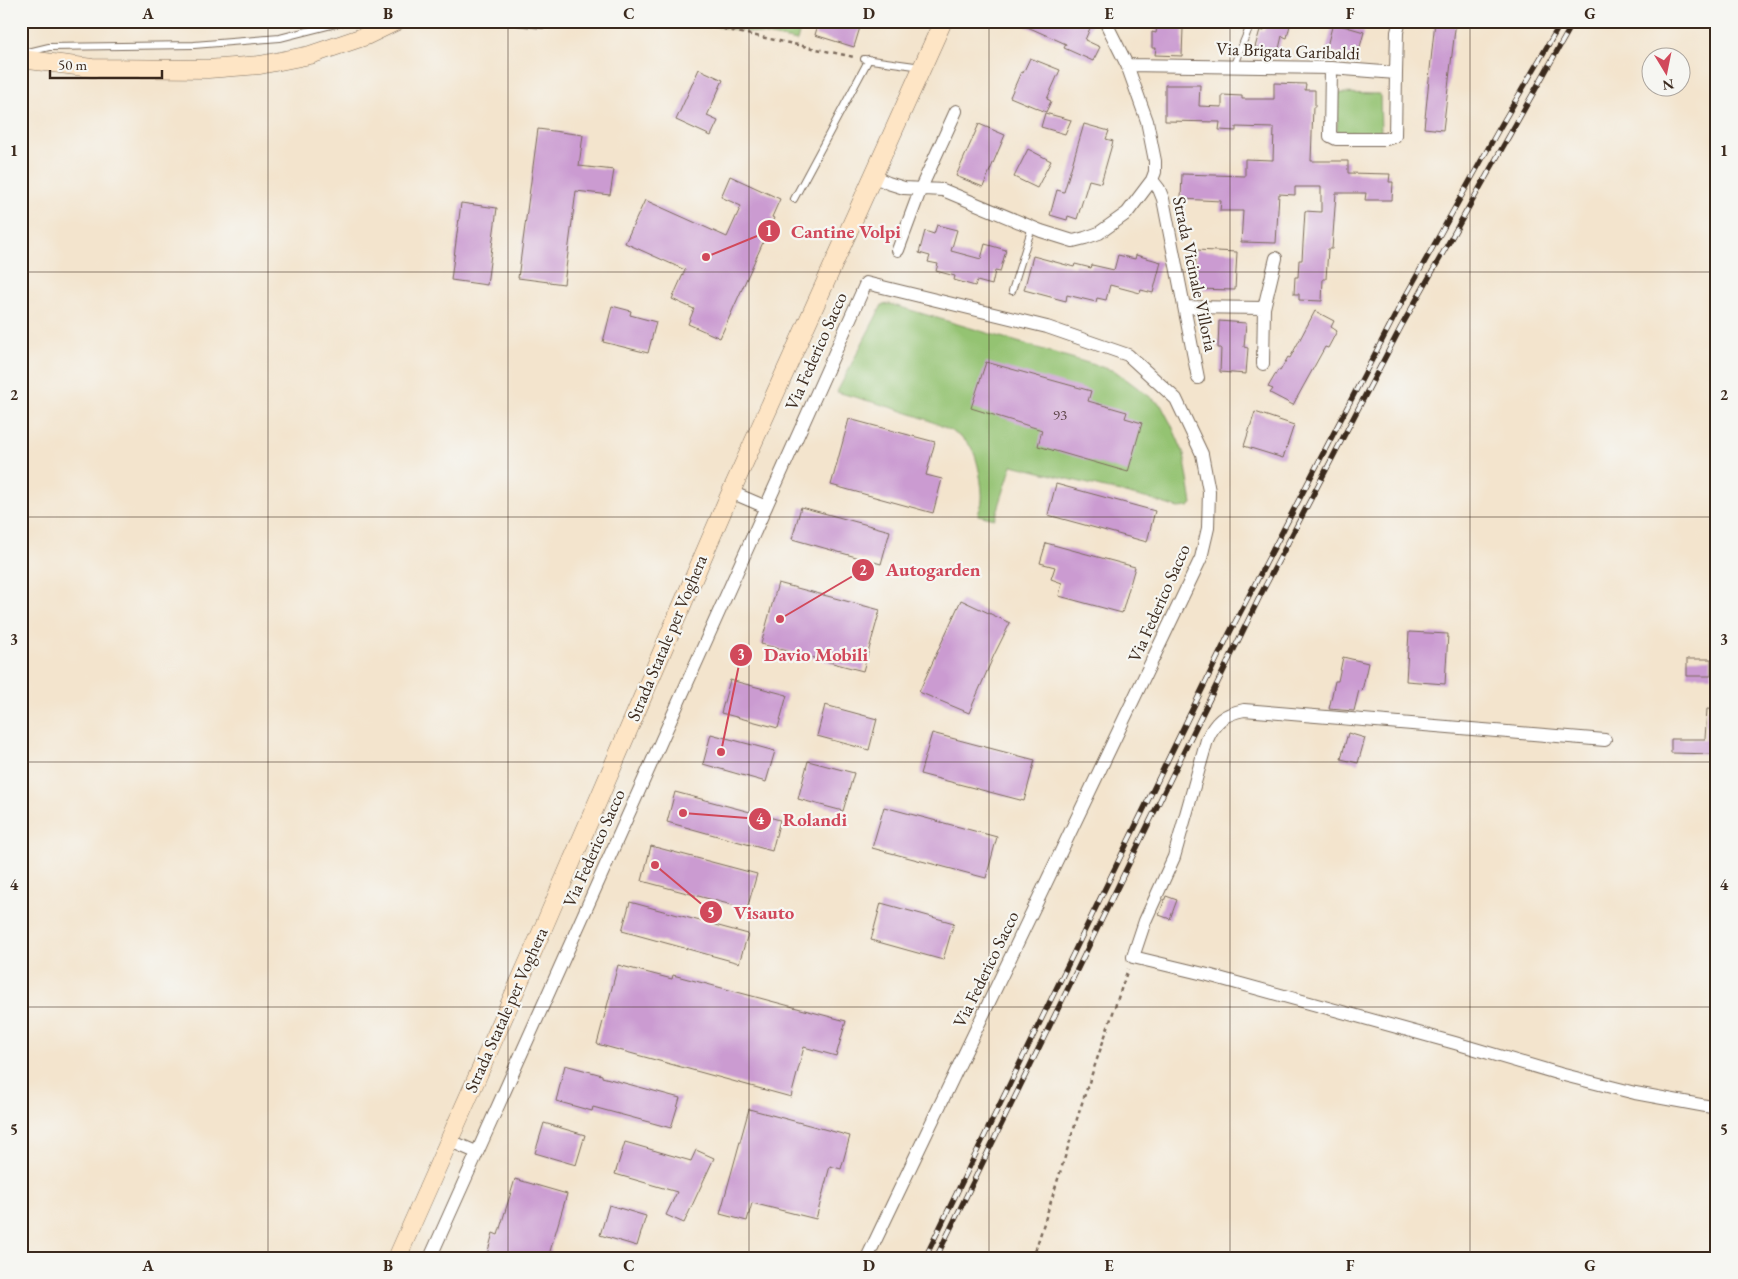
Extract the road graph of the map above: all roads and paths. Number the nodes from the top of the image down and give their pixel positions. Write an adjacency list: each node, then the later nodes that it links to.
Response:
1 (347, 21): 9 (lane)
2 (397, 21): 10 (main road)
3 (507, 21): 8 (lane)
4 (943, 21): 13 (main road, Strada Statale per Voghera)
5 (1106, 21): 12 (street, Strada Vicinale Villoria)
6 (1252, 21): 14 (lane)
7 (1400, 21): 16 (street)
8 (611, 23): 11 (path)
9 (21, 54)
10 (21, 59)
11 (866, 59): 13 (lane); 21 (lane)
12 (1127, 65): 14 (street, Via Brigata Garibaldi); 19 (street, Strada Vicinale Villoria)
13 (922, 67): 18 (main road, Strada Statale per Voghera)
14 (1233, 67): 15 (street, Via Brigata Garibaldi)
15 (1330, 68): 16 (street, Via Brigata Garibaldi); 16 (street)
16 (1396, 73)
17 (956, 110): 20 (street)
18 (873, 176): 20 (street, Strada Vicinale Villoria); 30 (main road, Strada Statale per Voghera)
19 (1152, 180): 22 (street, Strada Vicinale Villoria); 26 (street, Strada Vicinale Villoria)
20 (921, 188): 22 (street, Strada Vicinale Villoria); 23 (street)
21 (794, 199)
22 (1032, 227): 25 (lane)
23 (898, 250)
24 (1276, 258): 27 (street)
25 (1012, 291)
26 (1185, 307): 27 (street); 29 (street, Strada Vicinale Villoria)
27 (1264, 308): 28 (street)
28 (1263, 364)
29 (1198, 378)
30 (731, 492): 31 (street); 35 (main road, Strada Statale per Voghera)
31 (766, 507): 36 (street, Via Federico Sacco); 39 (street, Via Federico Sacco)
32 (1605, 740): 33 (street)
33 (1133, 957): 34 (street); 40 (path)
34 (1717, 1108)
35 (448, 1140): 36 (street); 37 (main road, Strada Statale per Voghera)
36 (476, 1152): 38 (street, Via Federico Sacco)
37 (397, 1258)
38 (430, 1258)
39 (867, 1258)
40 (1034, 1258)

